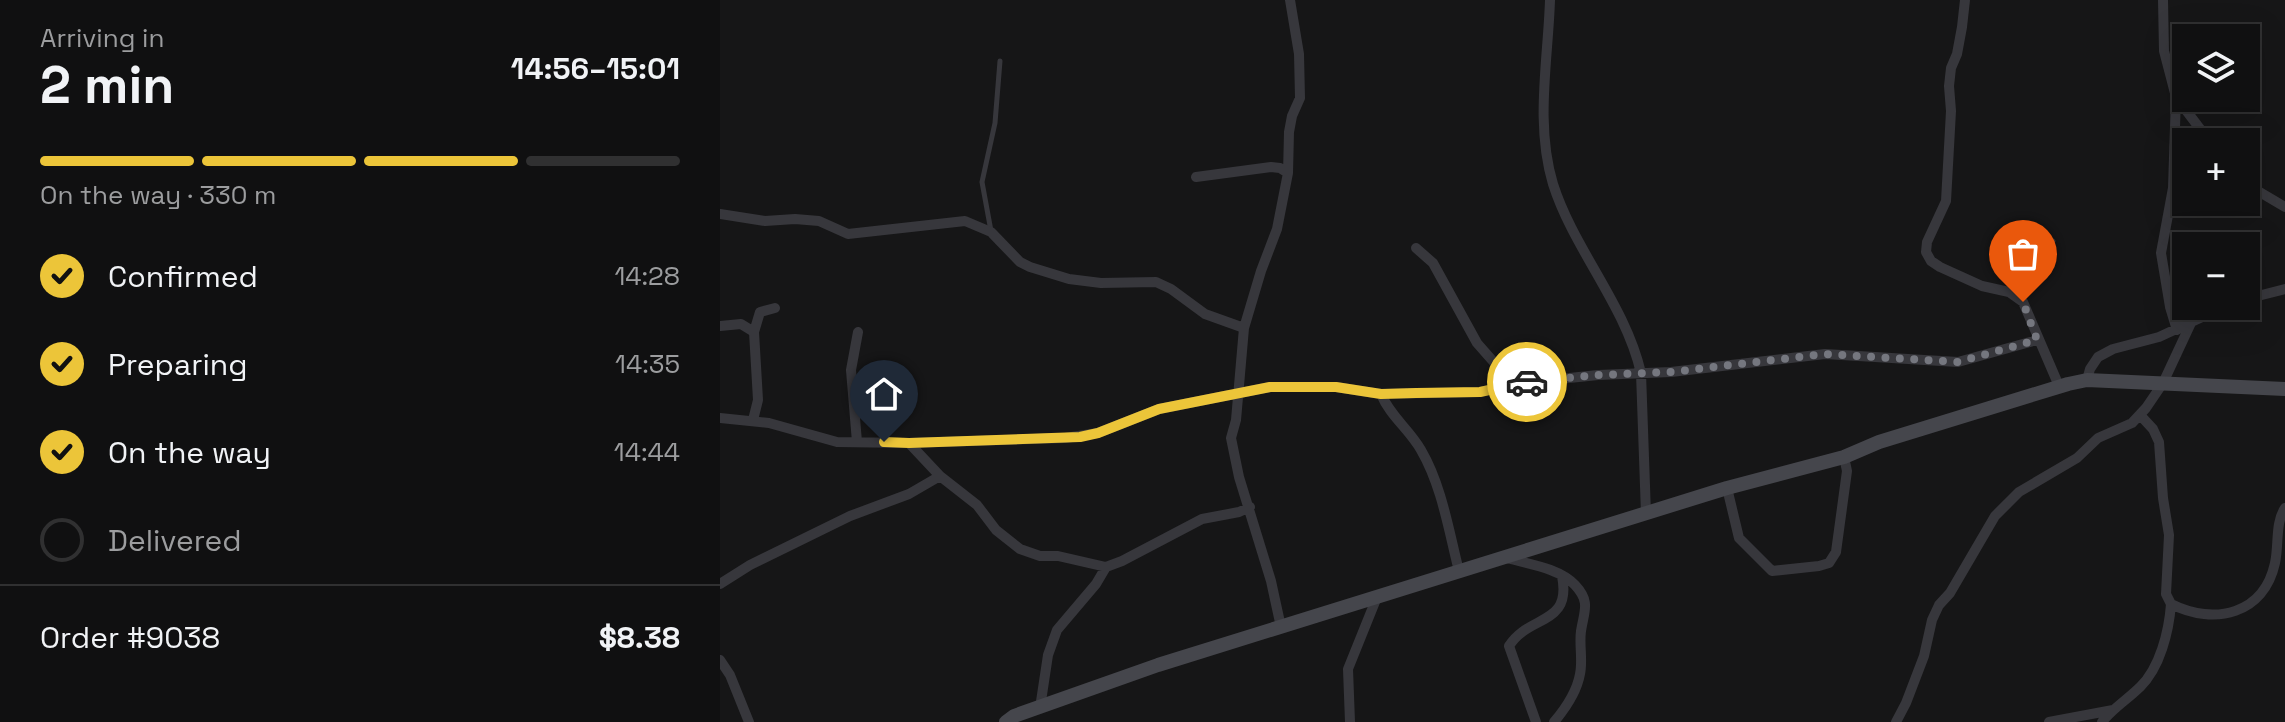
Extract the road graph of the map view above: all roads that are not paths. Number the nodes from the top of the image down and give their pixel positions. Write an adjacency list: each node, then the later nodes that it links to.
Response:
1 (1290, 0): 10 (street)
2 (1550, 0): 30 (street)
3 (1965, 0): 20 (street)
4 (2163, 0): 6 (street)
5 (1000, 61): 15 (lane)
6 (2172, 82)
7 (2176, 112): 26 (street)
8 (2187, 112): 9 (street)
9 (2199, 128)
10 (1288, 173): 11 (street); 25 (street)
11 (1196, 177)
12 (2260, 192): 13 (street)
13 (2285, 207)
14 (720, 214): 15 (street)
15 (991, 232): 25 (street)
16 (2053, 241): 20 (lane)
17 (1416, 248): 33 (street)
18 (2285, 289): 19 (street)
19 (2260, 295)
20 (2023, 302): 29 (street)
21 (775, 308): 27 (street)
22 (2197, 320): 23 (street)
23 (2191, 323): 26 (street); 32 (street)
24 (720, 326): 27 (street)
25 (1244, 328): 36 (street)
26 (2177, 330): 31 (street)
27 (754, 332): 40 (street)
28 (858, 332): 41 (street)
29 (2037, 340): 30 (street); 34 (street)
30 (1641, 373): 33 (street); 48 (street)
31 (2087, 380): 32 (street); 34 (street)
32 (2163, 383): 35 (street); 38 (street)
33 (1513, 384): 37 (street)
34 (2059, 386): 43 (street)
35 (2285, 389)
36 (1238, 393): 37 (street); 42 (street); 46 (street)
37 (1381, 394): 51 (street)
38 (2140, 415): 55 (street); 65 (street)
39 (720, 418): 40 (street)
40 (753, 420): 41 (street)
41 (857, 442): 42 (street)
42 (909, 443): 44 (street)
43 (1844, 457): 45 (street); 45 (street)
44 (940, 476): 50 (street); 53 (street)
45 (1727, 488): 48 (street)
46 (1250, 507): 50 (street); 56 (street)
47 (2285, 508): 55 (street)
48 (1646, 514): 49 (street)
49 (1505, 557): 51 (street); 52 (street)
50 (1106, 567): 58 (street)
51 (1459, 571): 54 (street)
52 (1562, 576): 63 (street); 64 (street)
53 (720, 584)
54 (1377, 597): 56 (street); 62 (street)
55 (2171, 604): 59 (street)
56 (1281, 627): 58 (street)
57 (720, 660): 60 (street)
58 (1040, 708): 61 (street)
59 (2115, 709): 66 (street); 67 (street)
60 (749, 722)
61 (1006, 722)
62 (1350, 722)
63 (1536, 722)
64 (1554, 722)
65 (1896, 722)
66 (2049, 722)
67 (2102, 722)

